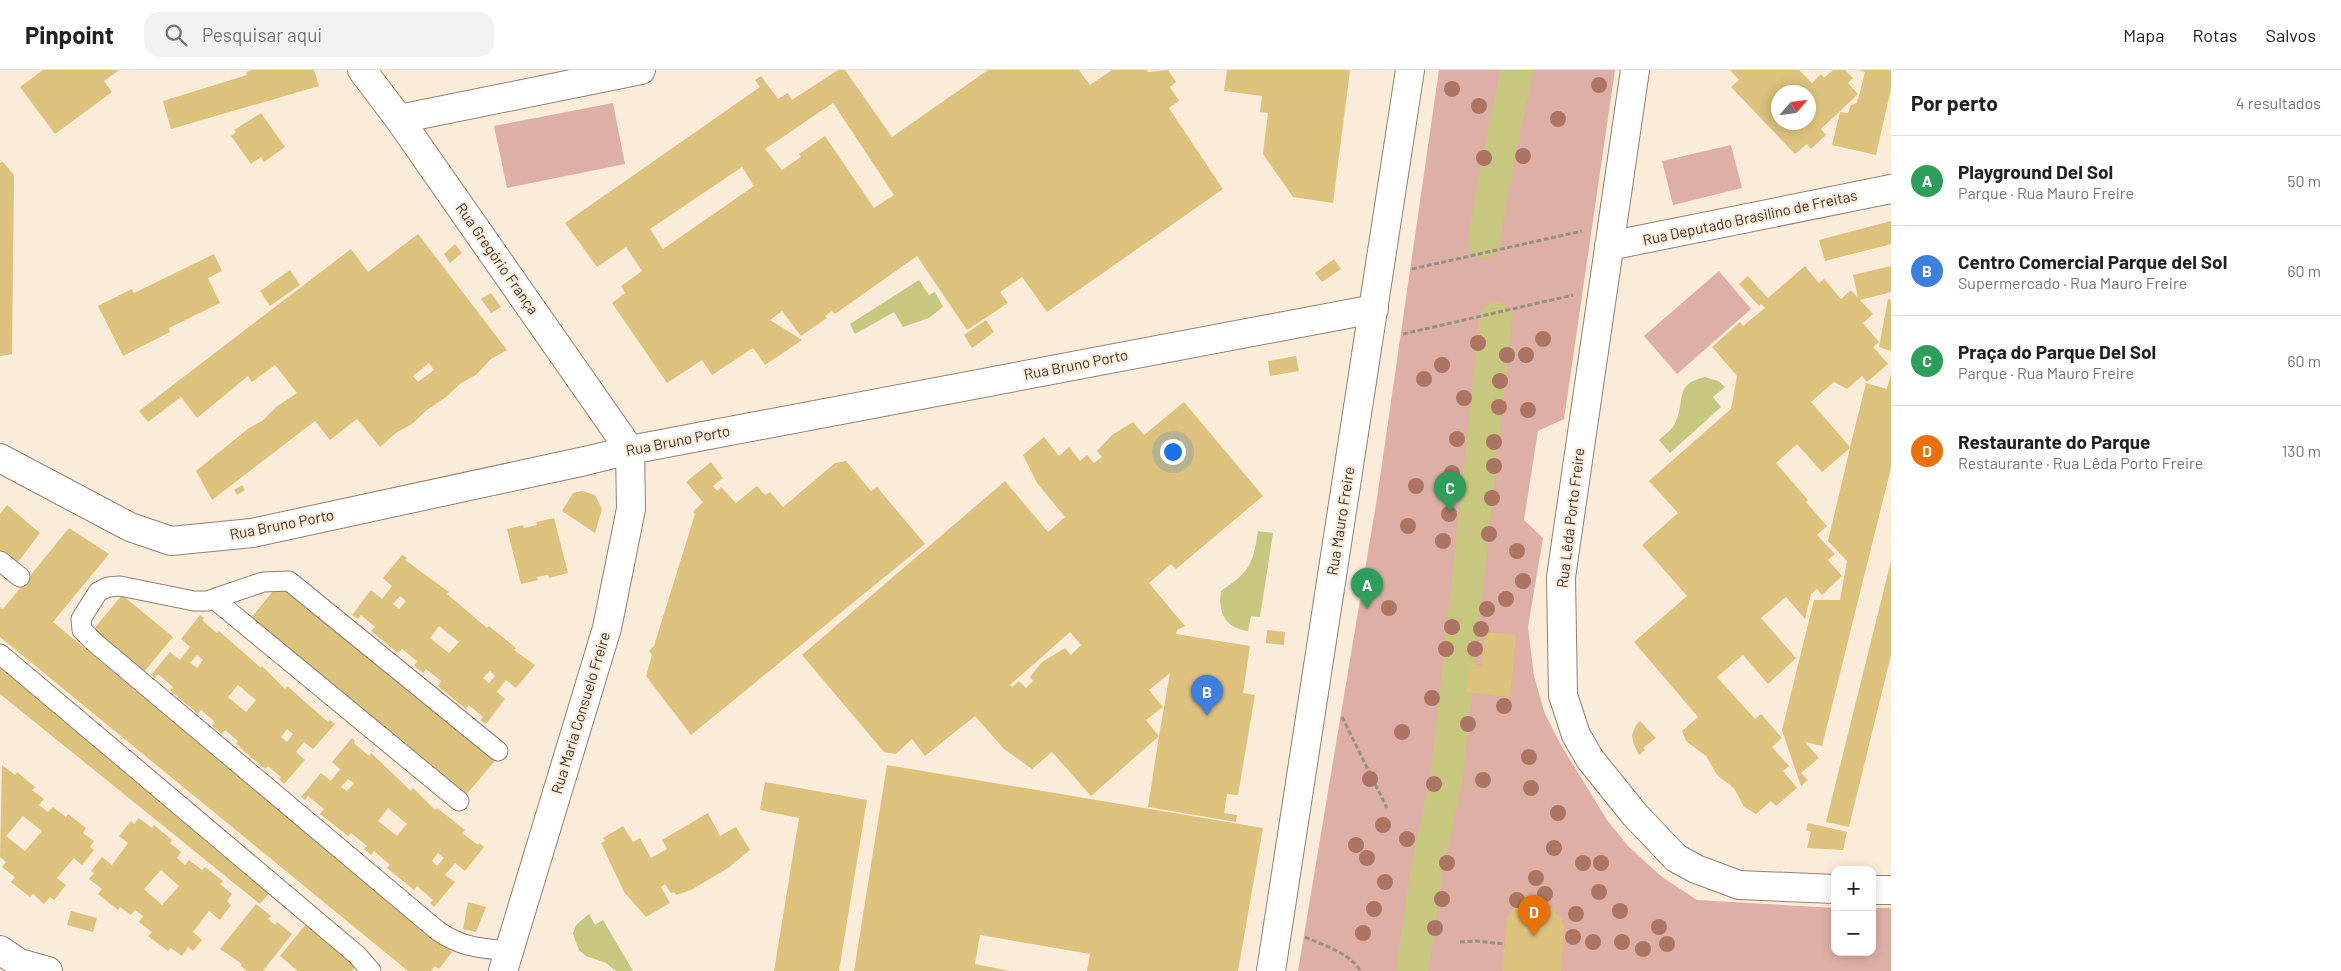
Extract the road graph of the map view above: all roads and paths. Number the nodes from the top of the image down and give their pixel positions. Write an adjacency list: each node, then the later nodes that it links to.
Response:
1 (362, 70): 5 (street, Rua Gregório França)
2 (641, 70): 5 (street)
3 (1410, 70): 11 (street, Rua Mauro Freire)
4 (1635, 70): 8 (street, Rua Lêda Porto Freire)
5 (399, 120): 13 (street, Rua Gregório França)
6 (1891, 189): 8 (street, Rua Deputado Brasilino de Freitas)
7 (1583, 231): 9 (path)
8 (1609, 246): 23 (street, Rua Lêda Porto Freire)
9 (1412, 269)
10 (1574, 294): 12 (path)
11 (1374, 308): 13 (street, Rua Bruno Porto); 33 (street, Rua Mauro Freire)
12 (1403, 334)
13 (630, 450): 14 (street, Rua Bruno Porto); 30 (street, Rua Maria Consuelo Freire)
14 (0, 458)
15 (0, 561): 16 (lane)
16 (20, 577)
17 (214, 599): 20 (lane); 21 (lane); 30 (lane)
18 (0, 654): 32 (lane)
19 (1341, 717): 22 (path)
20 (498, 752)
21 (459, 801)
22 (1387, 808)
23 (1831, 889)
24 (1876, 890): 25 (street)
25 (1891, 890)
26 (1304, 936): 34 (path)
27 (1460, 942): 28 (path)
28 (1505, 944)
29 (0, 950): 31 (street)
30 (506, 961)
31 (48, 971)
32 (372, 971)
33 (1271, 971)
34 (1361, 971)

